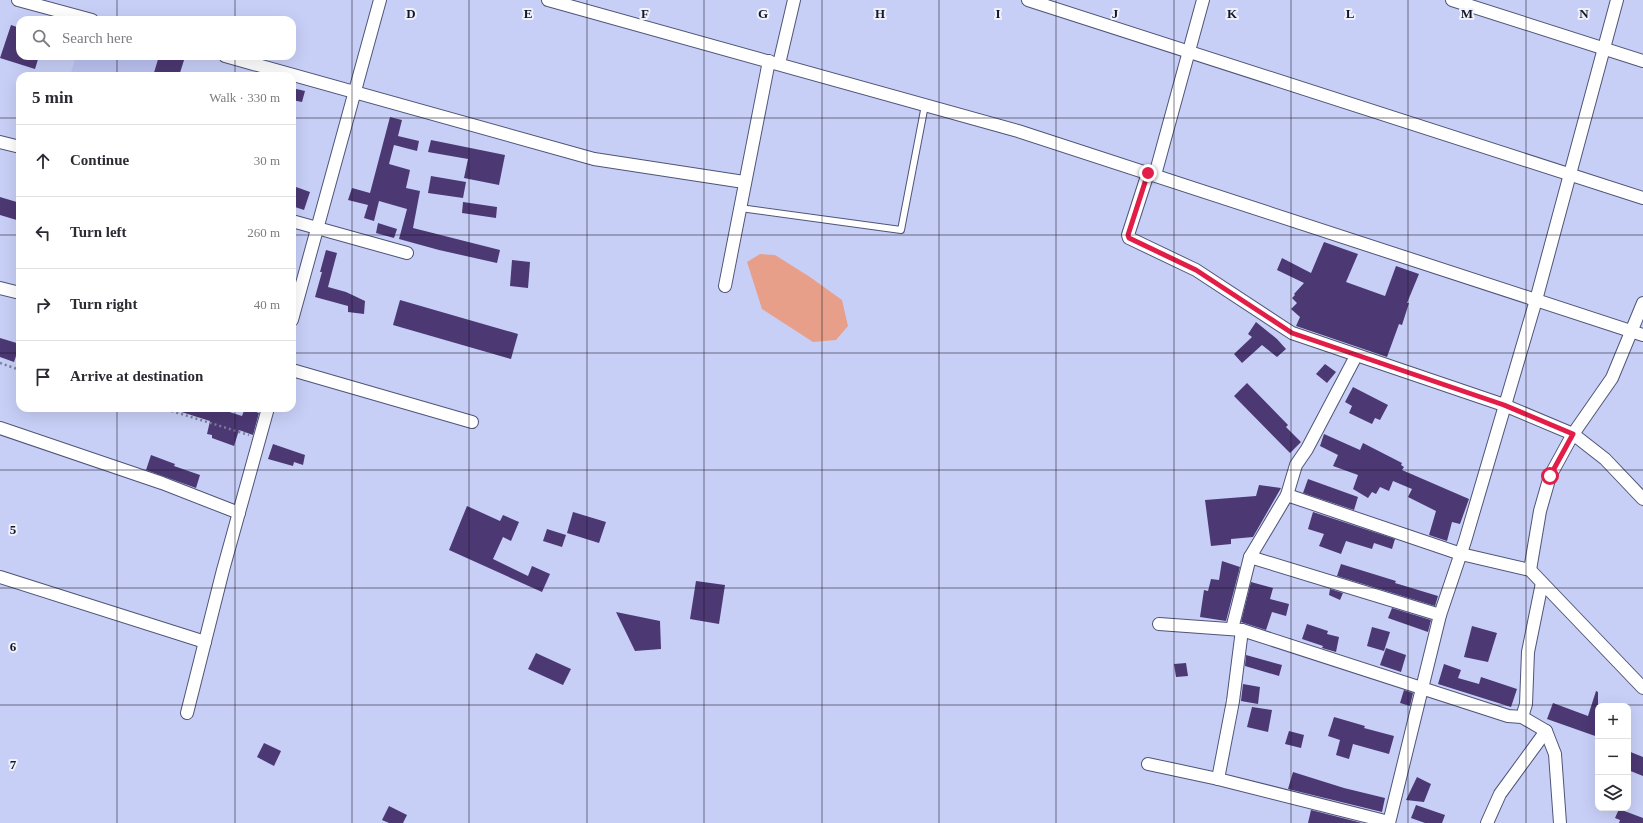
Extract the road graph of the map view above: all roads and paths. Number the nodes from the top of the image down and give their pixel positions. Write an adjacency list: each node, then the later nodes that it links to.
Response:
1 (18, 0): 9 (street)
2 (380, 0): 17 (street)
3 (548, 0): 14 (street)
4 (794, 0): 14 (street)
5 (1028, 0): 11 (street)
6 (1203, 0): 11 (street)
7 (1452, 0): 10 (street)
8 (1617, 0): 10 (street)
9 (77, 16)
10 (1604, 48): 13 (street); 22 (street)
11 (1189, 52): 21 (street); 22 (street)
12 (240, 60): 15 (street)
13 (1643, 61)
14 (774, 63): 18 (street); 23 (street)
15 (284, 72)
16 (296, 75): 17 (street)
17 (355, 91): 23 (street); 27 (street)
18 (925, 105): 21 (street); 25 (lane)
19 (0, 142): 20 (street)
20 (16, 146)
21 (1151, 174): 32 (street); 37 (street)
22 (1570, 174): 24 (street); 32 (street)
23 (744, 182): 25 (street)
24 (1643, 198)
25 (740, 208): 29 (street)
26 (296, 223): 27 (street)
27 (317, 228): 28 (street); 34 (street)
28 (407, 253)
29 (725, 286)
30 (0, 288): 31 (street)
31 (16, 292)
32 (1536, 300): 35 (street); 41 (street)
33 (1643, 303): 35 (street)
34 (296, 305)
35 (1631, 331): 36 (street); 46 (street)
36 (1643, 335)
37 (1356, 356): 41 (street); 48 (street)
38 (0, 363): 39 (path)
39 (16, 369)
40 (296, 371): 44 (street)
41 (1504, 405): 46 (street); 51 (street)
42 (175, 412): 47 (path)
43 (267, 412): 47 (street)
44 (472, 422)
45 (0, 428): 50 (street)
46 (1573, 434): 49 (street); 53 (street)
47 (259, 438): 50 (street)
48 (1287, 495): 51 (street); 52 (street)
49 (1643, 499)
50 (239, 513): 59 (street)
51 (1461, 554): 53 (street); 56 (street)
52 (1250, 557): 56 (street); 58 (street)
53 (1530, 570): 55 (street)
54 (0, 577): 59 (street)
55 (1542, 583): 61 (street); 63 (street)
56 (1440, 615): 60 (street)
57 (1160, 624): 58 (street)
58 (1237, 630): 60 (street); 66 (street)
59 (205, 642): 62 (street)
60 (1423, 688): 63 (street); 67 (street)
61 (1643, 688)
62 (187, 713)
63 (1522, 717): 64 (street)
64 (1546, 731): 68 (street); 69 (street)
65 (1148, 764): 66 (street)
66 (1218, 779): 67 (street)
67 (1389, 822)
68 (1487, 823)
69 (1560, 823)

